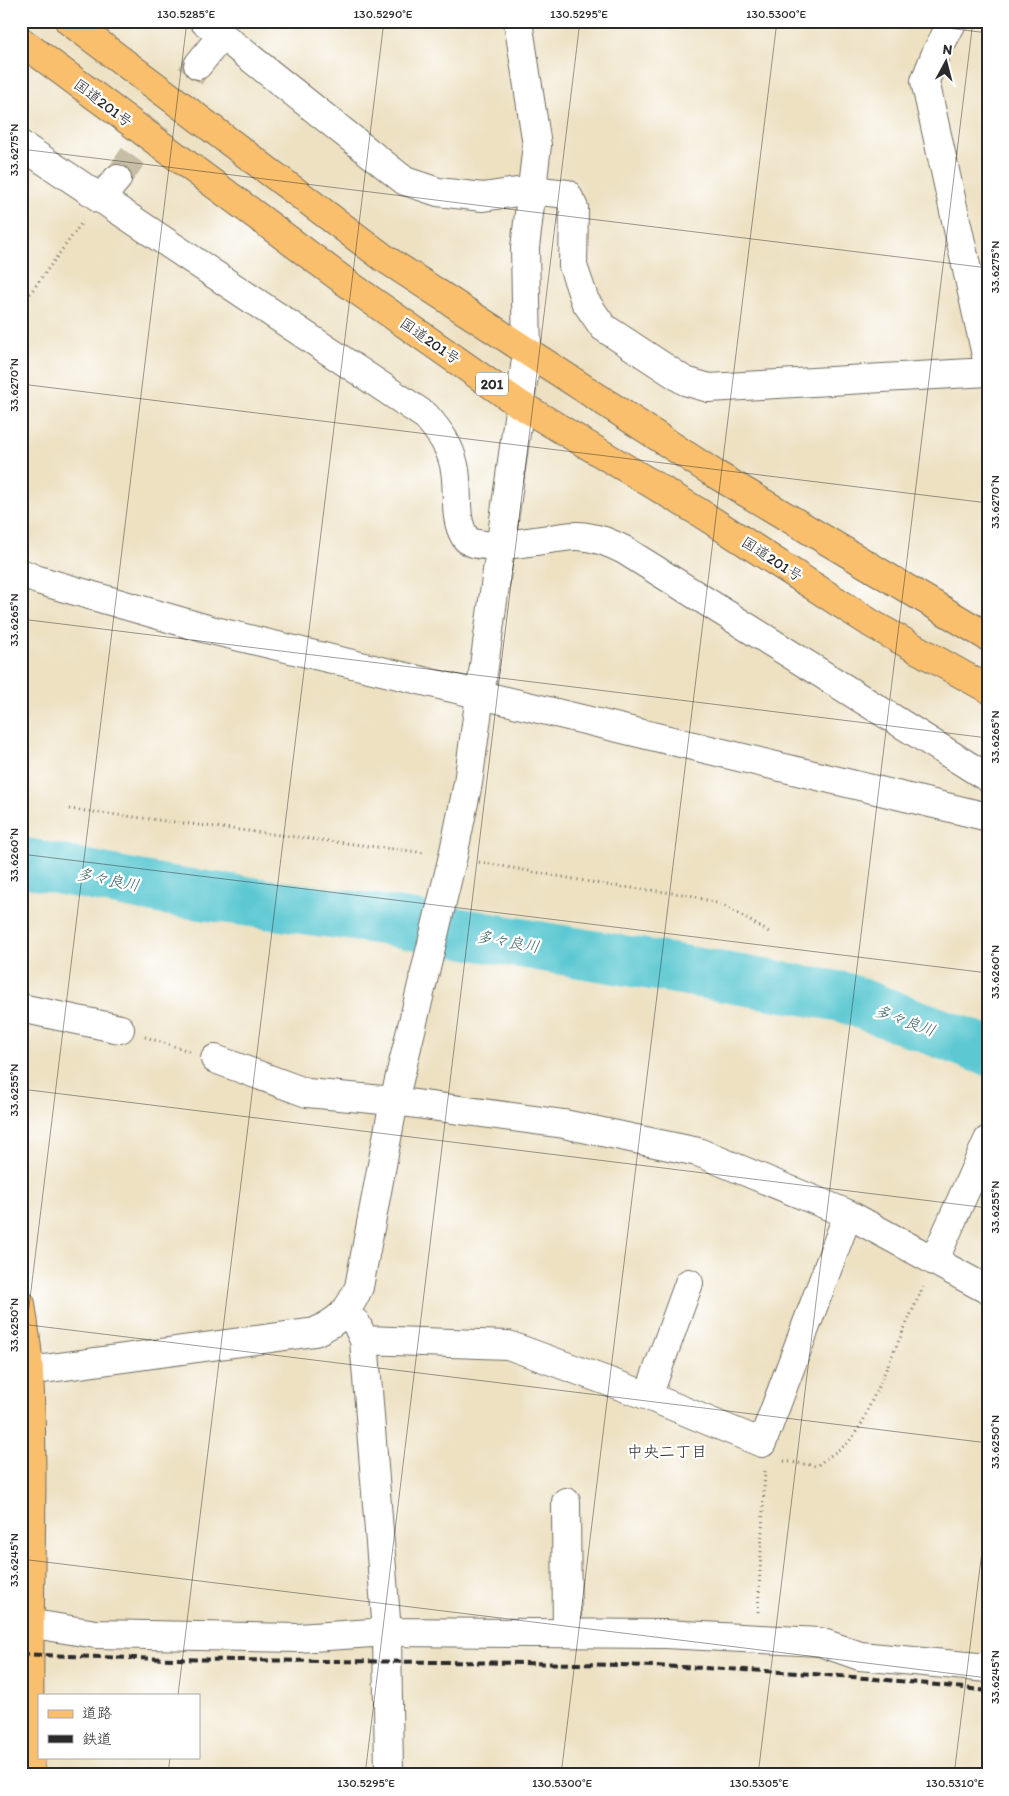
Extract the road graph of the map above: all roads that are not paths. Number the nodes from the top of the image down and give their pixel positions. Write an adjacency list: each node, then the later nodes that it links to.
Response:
1 (69, 21): 9 (main road)
2 (518, 21): 8 (street)
3 (953, 21): 10 (street)
4 (213, 28): 6 (street); 8 (street)
5 (21, 41): 12 (main road, 国道201号 / 201)
6 (198, 65)
7 (21, 144): 13 (street)
8 (531, 190): 9 (street); 11 (street)
9 (527, 352): 12 (street); 15 (main road)
10 (988, 364)
11 (988, 372)
12 (519, 404): 13 (street); 16 (main road, 国道201号 / 201)
13 (502, 545): 17 (street); 18 (street)
14 (21, 573): 17 (street)
15 (988, 637)
16 (988, 689)
17 (480, 694): 19 (street); 23 (street)
18 (988, 778)
19 (988, 817)
20 (21, 1008): 21 (street)
21 (120, 1029)
22 (215, 1059): 23 (street)
23 (394, 1101): 25 (street); 30 (street)
24 (988, 1140): 26 (street)
25 (848, 1214): 26 (street); 33 (street)
26 (934, 1261): 28 (street)
27 (689, 1283): 33 (street)
28 (988, 1290)
29 (21, 1304): 32 (main road)
30 (350, 1308): 31 (street); 32 (street)
31 (364, 1340): 33 (street); 37 (street)
32 (29, 1370): 34 (main road)
33 (648, 1396)
34 (26, 1502): 36 (main road)
35 (566, 1502): 38 (street)
36 (25, 1621): 37 (street); 40 (main road)
37 (387, 1632): 38 (street); 41 (street)
38 (567, 1632): 39 (street)
39 (988, 1668)
40 (31, 1775)
41 (389, 1775)

